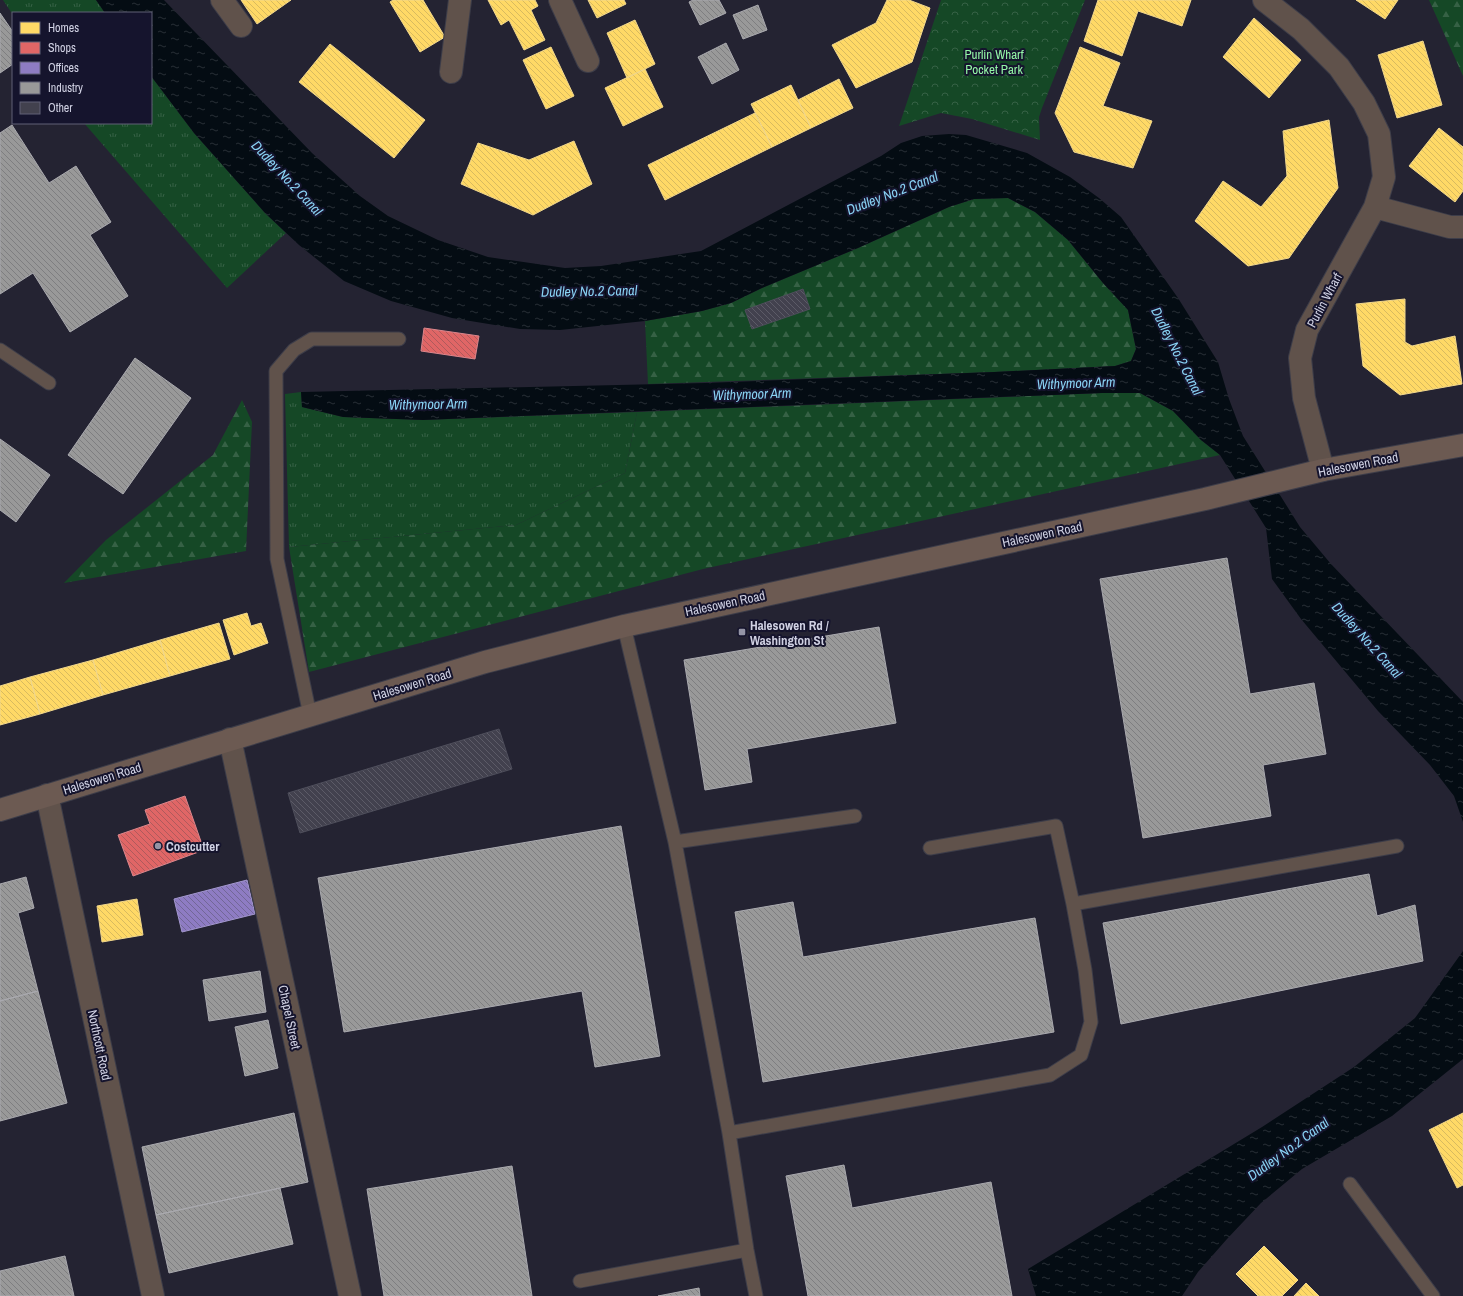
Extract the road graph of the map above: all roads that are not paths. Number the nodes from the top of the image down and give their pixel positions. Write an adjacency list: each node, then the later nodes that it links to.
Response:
1 (222, 0): 5 (street)
2 (460, 0): 7 (street)
3 (560, 0): 6 (street)
4 (1264, 0): 8 (street, Purlin Wharf)
5 (241, 26)
6 (588, 61)
7 (451, 72)
8 (1374, 207): 9 (street); 14 (street, Purlin Wharf)
9 (1463, 227)
10 (399, 340): 16 (lane)
11 (0, 351): 12 (lane)
12 (49, 383)
13 (1463, 445): 14 (main road, Halesowen Road)
14 (1323, 470): 15 (main road, Halesowen Road)
15 (624, 626): 16 (main road, Halesowen Road); 21 (lane)
16 (310, 714): 17 (main road, Halesowen Road)
17 (230, 739): 18 (main road, Halesowen Road); 30 (street, Chapel Street)
18 (47, 795): 19 (main road, Halesowen Road); 29 (street, Northcott Road)
19 (0, 810)
20 (855, 816): 21 (lane)
21 (675, 842): 25 (lane)
22 (1397, 846): 24 (lane)
23 (930, 848): 24 (lane)
24 (1073, 904): 25 (lane)
25 (729, 1134): 27 (lane)
26 (1350, 1184): 32 (lane)
27 (747, 1250): 28 (lane); 31 (lane)
28 (580, 1281)
29 (153, 1296)
30 (350, 1296)
31 (756, 1296)
32 (1433, 1296)

